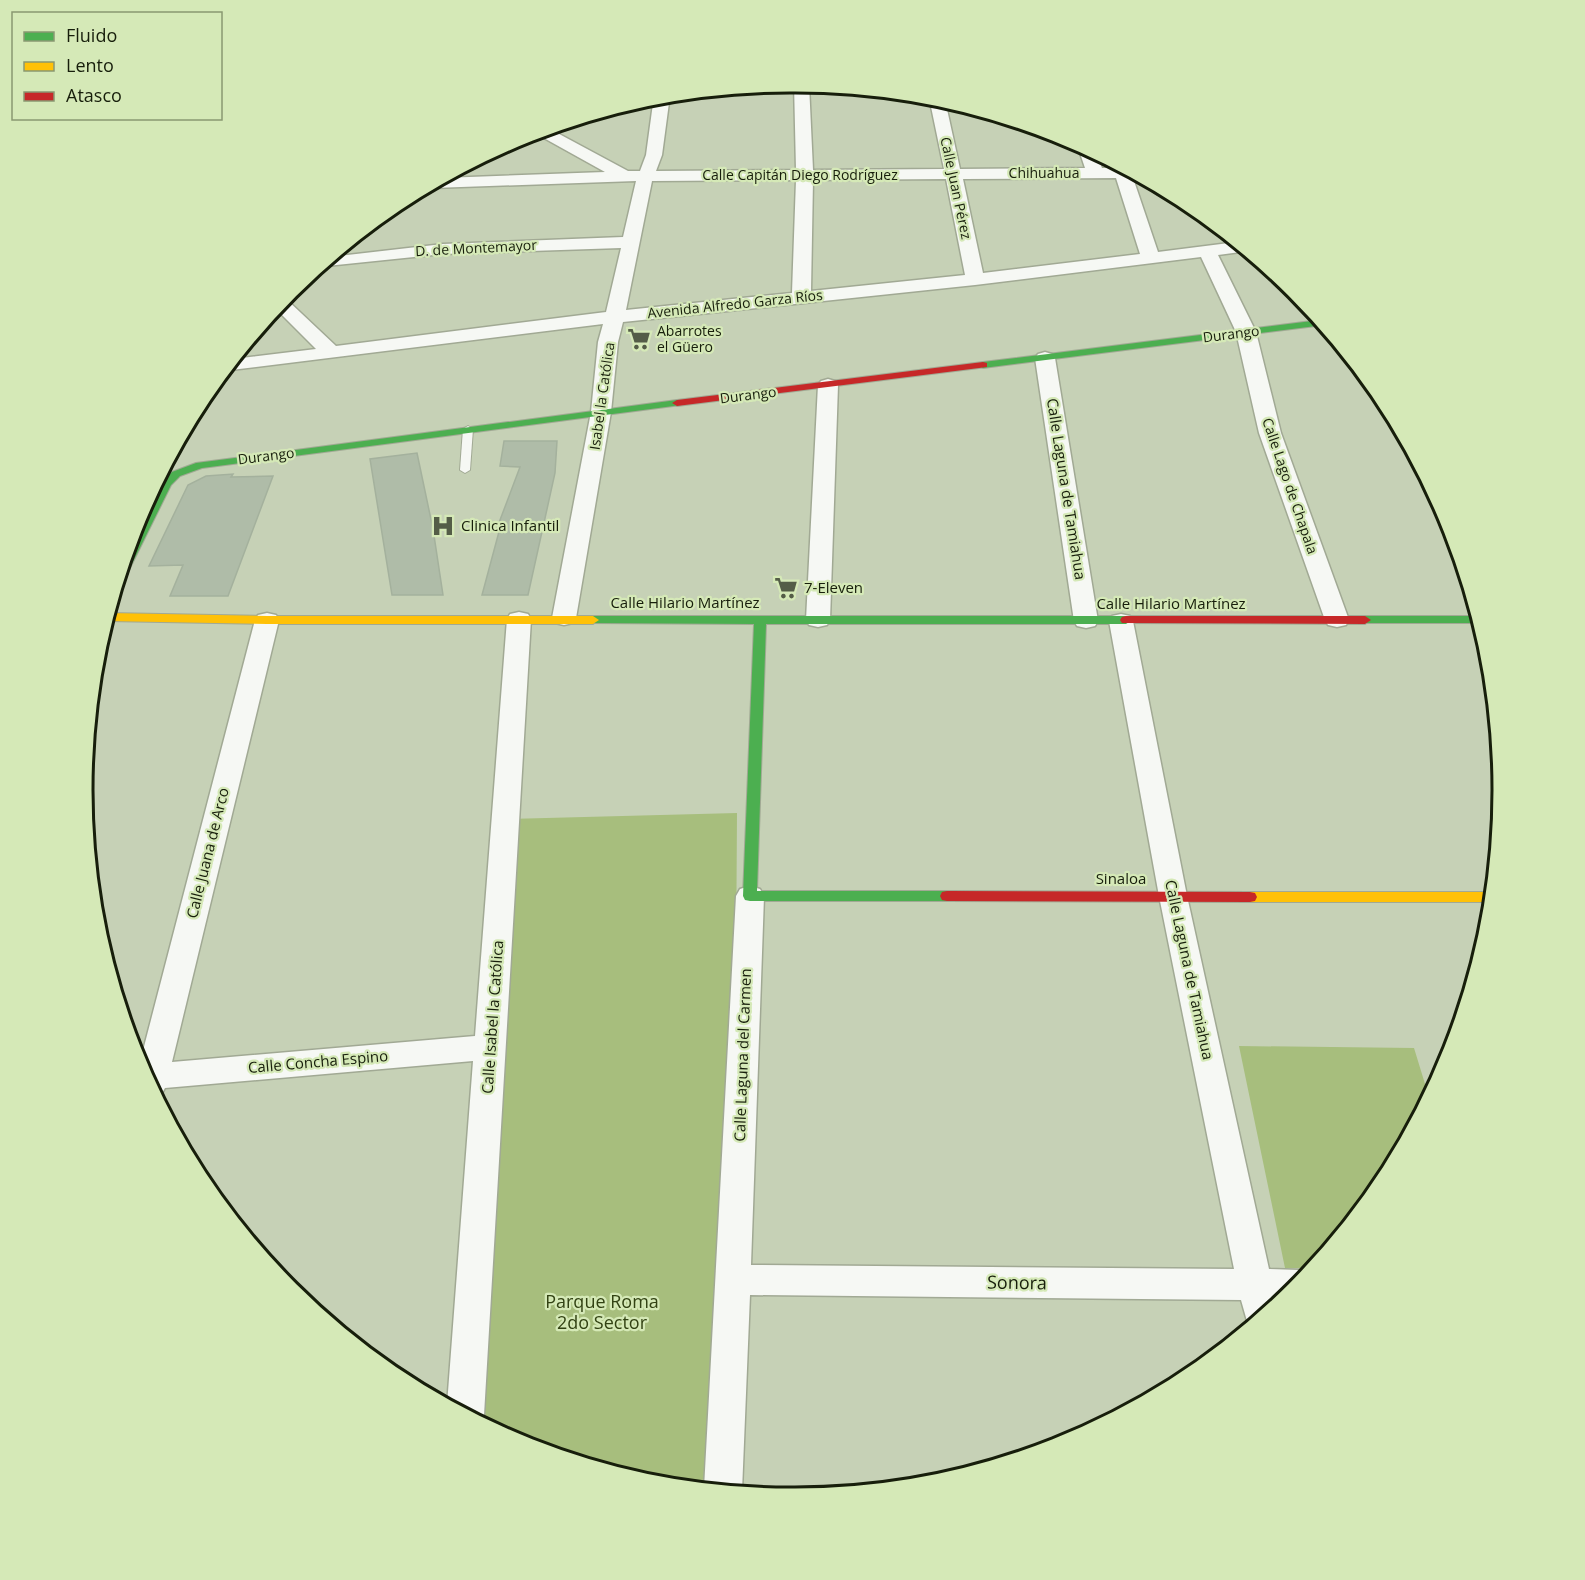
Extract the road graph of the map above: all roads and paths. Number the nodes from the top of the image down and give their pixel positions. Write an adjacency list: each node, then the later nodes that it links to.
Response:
1 (801, 93): 8 (street)
2 (661, 105): 10 (street, Isabel la Católica)
3 (939, 108): 9 (street, Calle Juan Pérez)
4 (551, 135): 10 (street)
5 (1090, 159): 6 (street)
6 (1095, 173): 7 (street, Chihuahua); 9 (street, Chihuahua)
7 (1119, 173)
8 (805, 174): 9 (street, Calle Capitán Diego Rodríguez); 10 (street, Calle Capitán Diego Rodríguez); 19 (street)
9 (954, 174): 18 (street, Calle Juan Pérez)
10 (635, 176): 12 (street, Calle Capitán Diego Rodríguez); 13 (street, Isabel la Católica)
11 (1131, 179): 16 (street)
12 (448, 182)
13 (630, 242): 17 (street, D. de Montemayor); 21 (street, Isabel la Católica)
14 (1233, 248): 15 (street, Avenida Alfredo Garza Ríos)
15 (1207, 251): 16 (street, Avenida Alfredo Garza Ríos); 23 (street, Calle Lago de Chapala)
16 (1151, 259): 18 (street, Avenida Alfredo Garza Ríos)
17 (336, 261)
18 (975, 279): 19 (street, Avenida Alfredo Garza Ríos)
19 (801, 297): 21 (street, Avenida Alfredo Garza Ríos)
20 (286, 308): 24 (street)
21 (615, 317): 24 (street, Avenida Alfredo Garza Ríos); 28 (street, Isabel la Católica)
22 (1313, 324): 23 (street, Durango)
23 (1246, 332): 25 (street, Durango); 38 (street, Calle Lago de Chapala)
24 (330, 352): 26 (street, Avenida Alfredo Garza Ríos)
25 (1045, 358): 27 (street, Durango); 40 (street, Calle Laguna de Tamiahua)
26 (238, 364)
27 (828, 385): 28 (street, Durango); 37 (street)
28 (601, 412): 29 (street, Durango); 33 (street, Isabel la Católica)
29 (468, 429): 30 (lane); 31 (street, Durango)
30 (465, 470)
31 (145, 525)
32 (115, 617): 35 (street, Calle Hilario Martínez)
33 (564, 618): 34 (street, Calle Hilario Martínez); 36 (street, Calle Hilario Martínez)
34 (519, 619): 35 (street, Calle Hilario Martínez); 45 (street, Calle Isabel la Católica)
35 (267, 620): 46 (street, Calle Juana de Arco)
36 (760, 620): 37 (street, Calle Hilario Martínez); 42 (street, Calle Laguna del Carmen)
37 (818, 620): 40 (street, Calle Hilario Martínez)
38 (1337, 620): 39 (street, Calle Hilario Martínez); 41 (street, Calle Hilario Martínez)
39 (1470, 620)
40 (1086, 621): 41 (street, Calle Hilario Martínez)
41 (1120, 621): 43 (street, Calle Laguna de Tamiahua)
42 (750, 896): 43 (street, Sinaloa); 48 (street, Calle Laguna del Carmen)
43 (1173, 896): 44 (street, Sinaloa); 50 (street, Calle Laguna de Tamiahua)
44 (1484, 897)
45 (491, 1047): 47 (street, Calle Concha Espino); 51 (street, Calle Isabel la Católica)
46 (152, 1069)
47 (156, 1079)
48 (734, 1280): 50 (street, Sonora); 52 (street, Calle Laguna del Carmen)
49 (1276, 1294): 50 (street, Sonora)
50 (1259, 1301)
51 (466, 1407)
52 (723, 1484)

